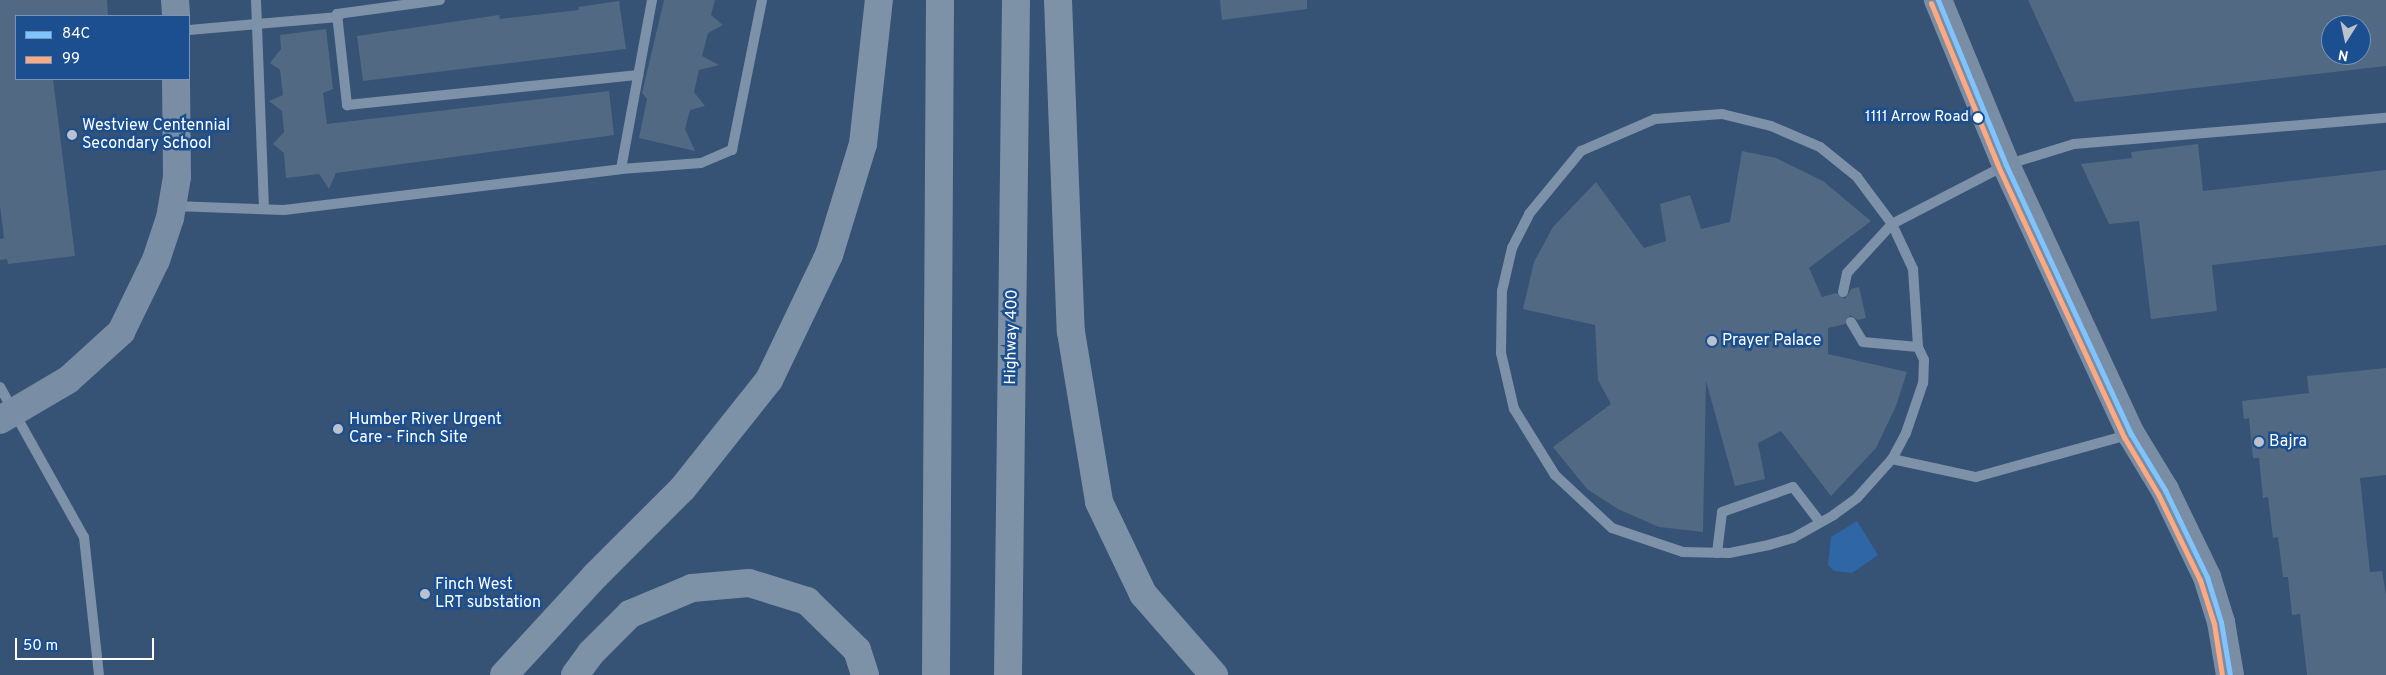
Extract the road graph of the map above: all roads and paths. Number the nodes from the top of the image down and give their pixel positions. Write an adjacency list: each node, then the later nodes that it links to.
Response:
1 (176, 0): 11 (street)
2 (256, 0): 13 (lane)
3 (440, 0): 12 (lane)
4 (652, 0): 15 (lane)
5 (762, 0): 19 (lane)
6 (879, 0): 33 (highway)
7 (940, 0): 36 (highway)
8 (1016, 0): 37 (highway, Highway 400)
9 (1058, 0): 38 (highway)
10 (1938, 0): 18 (street)
11 (176, 15)
12 (338, 18): 13 (lane); 15 (lane)
13 (258, 26): 14 (lane); 21 (lane)
14 (190, 30)
15 (638, 75): 19 (lane)
16 (176, 80): 20 (street)
17 (2386, 118): 18 (lane)
18 (2006, 166): 22 (lane); 28 (street)
19 (621, 169): 21 (lane)
20 (172, 206): 21 (lane); 27 (street)
21 (264, 208)
22 (1892, 224): 23 (lane); 25 (lane); 31 (lane)
23 (1843, 292)
24 (1851, 322): 25 (lane)
25 (1918, 347): 29 (lane)
26 (0, 387): 27 (lane)
27 (8, 416): 32 (lane)
28 (2131, 434): 29 (lane); 39 (street)
29 (1892, 459): 30 (lane)
30 (1820, 522): 31 (lane); 31 (lane)
31 (1717, 553)
32 (99, 675)
33 (504, 675)
34 (575, 675): 35 (highway)
35 (865, 675)
36 (936, 675)
37 (1008, 675)
38 (1214, 675)
39 (2230, 675)

